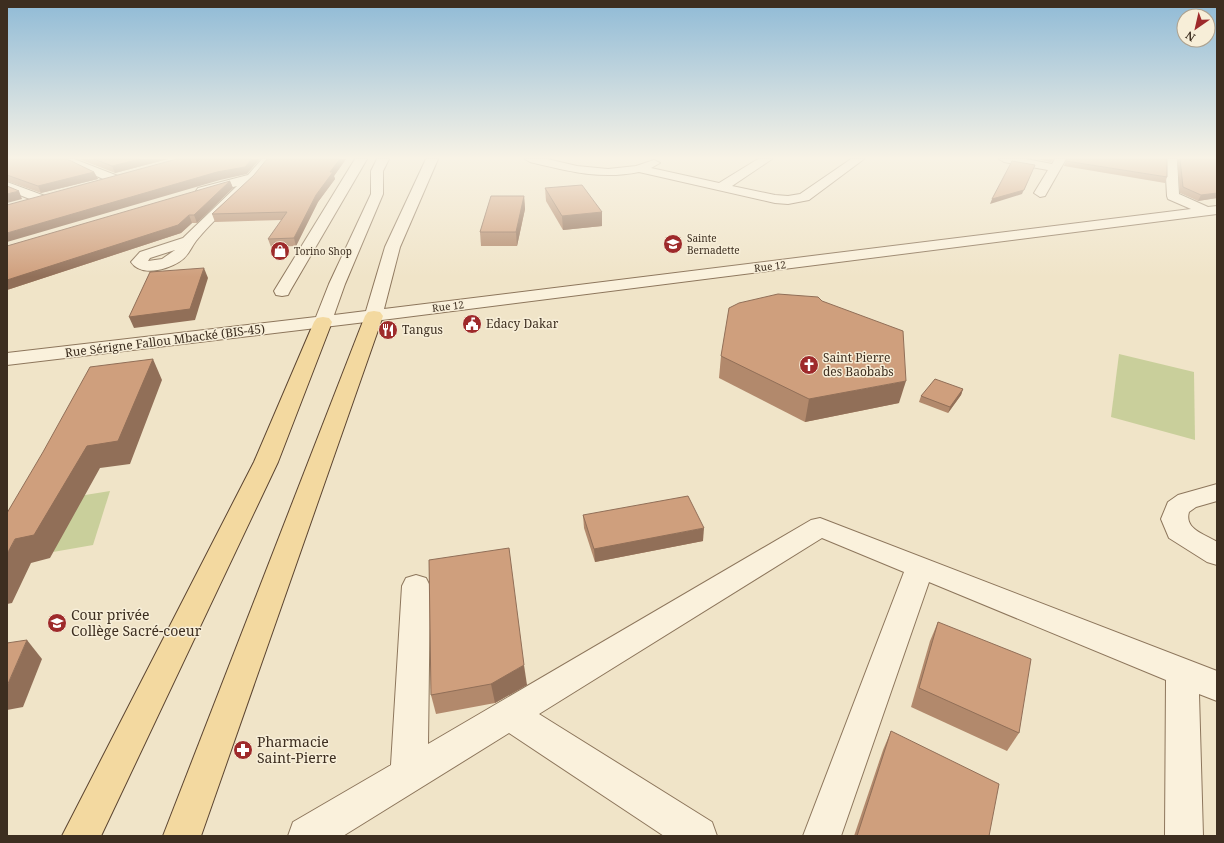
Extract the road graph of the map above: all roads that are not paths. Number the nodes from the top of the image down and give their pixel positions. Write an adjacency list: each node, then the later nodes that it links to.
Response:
1 (231, 198): 11 (street)
2 (338, 198): 12 (street)
3 (375, 198): 14 (street)
4 (414, 198): 13 (street)
5 (772, 198): 6 (street)
6 (797, 198)
7 (1179, 198): 10 (street)
8 (40, 199): 9 (street)
9 (20, 205)
10 (1211, 211): 13 (street, Rue 12)
11 (188, 241)
12 (282, 292)
13 (374, 316): 14 (street, Rue 12); 25 (main road)
14 (323, 322): 15 (street, Rue Sérigne Fallou Mbacké (BIS-45)); 24 (main road)
15 (7, 359)
16 (1217, 492): 17 (street)
17 (1217, 555)
18 (920, 567): 20 (street); 22 (street); 28 (street)
19 (416, 586): 23 (street)
20 (1182, 672): 21 (street); 29 (street)
21 (1217, 686)
22 (509, 714): 23 (street); 27 (street)
23 (409, 774): 26 (street)
24 (81, 836)
25 (182, 836)
26 (307, 836)
27 (698, 836)
28 (822, 836)
29 (1184, 836)

